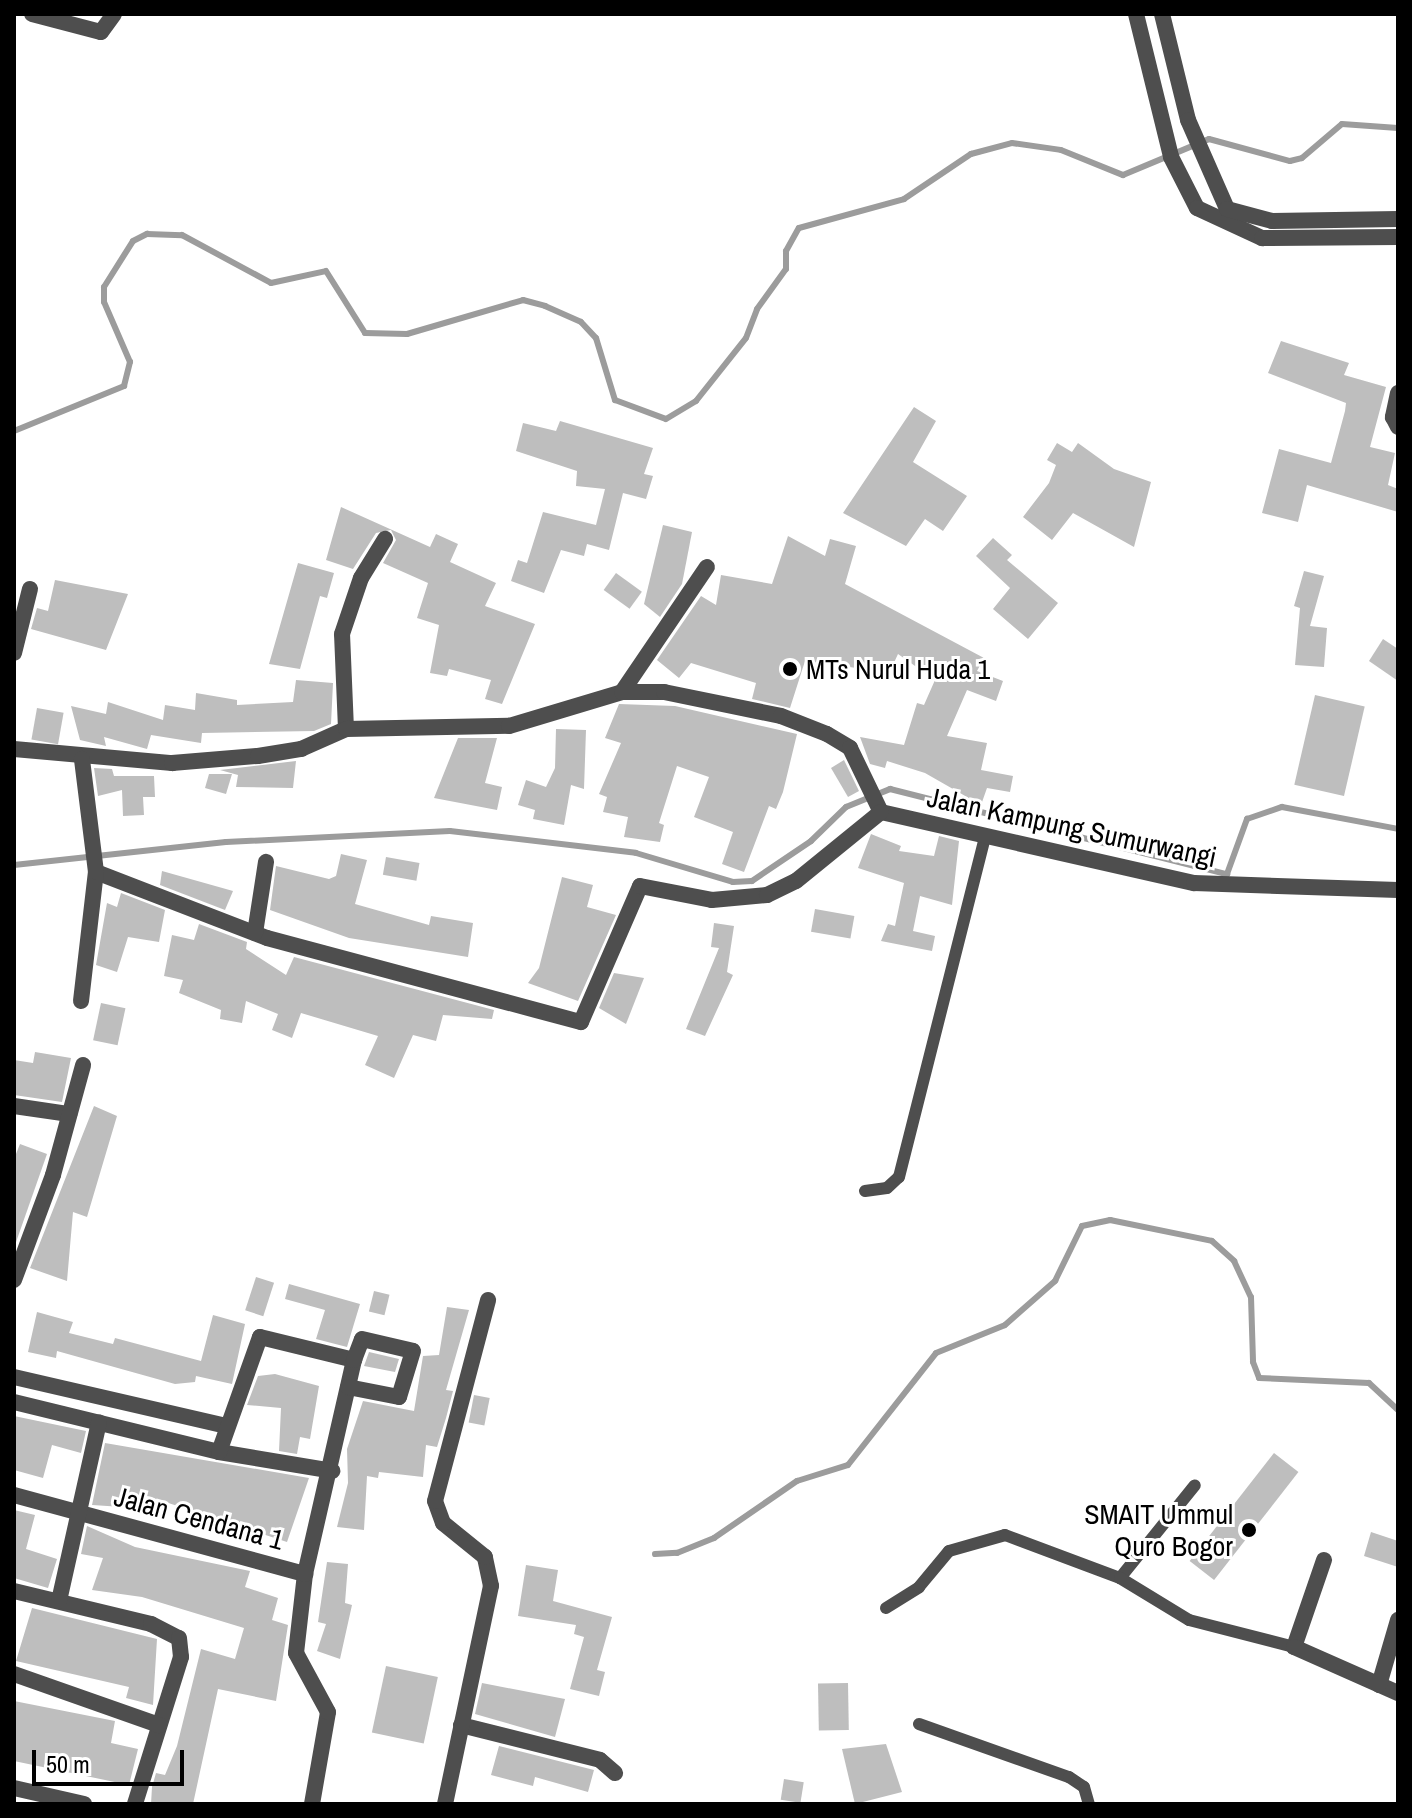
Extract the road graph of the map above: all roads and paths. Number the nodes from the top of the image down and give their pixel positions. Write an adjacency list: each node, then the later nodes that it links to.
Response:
1 (32, 14): 2 (street)
2 (114, 14)
3 (1136, 14): 6 (street)
4 (1162, 14): 5 (street)
5 (1201, 154): 6 (street); 7 (street)
6 (1171, 157): 8 (street)
7 (1398, 219)
8 (1398, 237)
9 (1398, 393): 10 (street)
10 (1398, 427)
11 (385, 539): 16 (street)
12 (707, 567): 15 (street)
13 (30, 589): 14 (street)
14 (14, 653)
15 (622, 692): 16 (street); 19 (street)
16 (346, 729): 18 (street)
17 (14, 749): 18 (street)
18 (82, 759): 21 (street)
19 (881, 806): 20 (street, Jalan Kampung Sumurwangi); 24 (street)
20 (985, 838): 23 (street, Jalan Kampung Sumurwangi); 29 (lane)
21 (95, 862): 24 (street); 25 (street)
22 (266, 862): 24 (street)
23 (1398, 890)
24 (255, 933)
25 (81, 1001)
26 (83, 1065): 28 (street)
27 (14, 1106): 28 (street)
28 (69, 1114): 30 (street)
29 (865, 1191)
30 (14, 1280)
31 (488, 1300): 58 (street)
32 (354, 1360): 35 (street); 35 (street); 39 (street)
33 (14, 1377): 34 (street)
34 (53, 1386): 37 (street); 39 (street)
35 (348, 1387): 41 (street)
36 (14, 1402): 37 (street)
37 (46, 1410): 38 (street)
38 (99, 1422): 40 (street); 44 (street)
39 (226, 1426): 40 (street)
40 (219, 1452): 41 (street)
41 (332, 1471): 46 (street)
42 (1195, 1485): 47 (lane)
43 (14, 1495): 44 (street, Jalan Cendana 1)
44 (79, 1512): 46 (street, Jalan Cendana 1); 49 (street)
45 (1324, 1560): 52 (street)
46 (305, 1574): 63 (street)
47 (1120, 1578): 50 (lane); 52 (lane)
48 (14, 1591): 49 (street)
49 (59, 1601): 57 (street)
50 (886, 1608)
51 (1398, 1620): 54 (street)
52 (1294, 1647): 54 (street)
53 (14, 1674): 57 (street)
54 (1379, 1685): 55 (street)
55 (1398, 1693)
56 (919, 1724): 65 (lane)
57 (159, 1725): 62 (street)
58 (461, 1725): 59 (street); 64 (street)
59 (615, 1773)
60 (14, 1788): 61 (street)
61 (84, 1804)
62 (135, 1804)
63 (312, 1804)
64 (445, 1804)
65 (1089, 1804)

